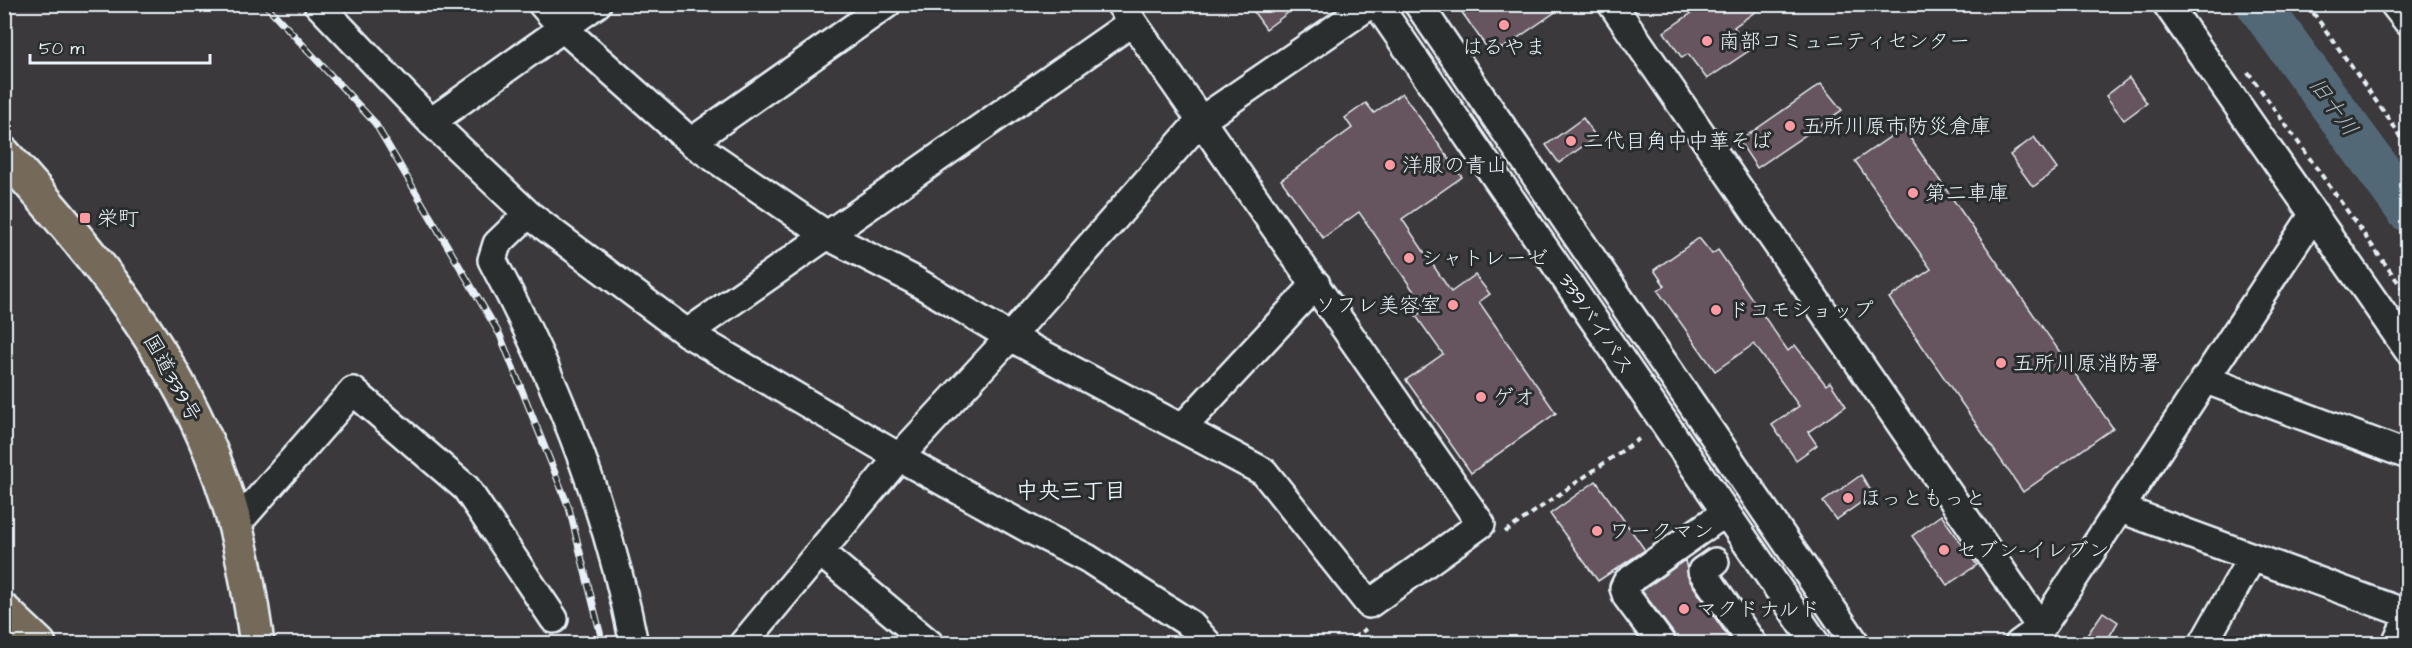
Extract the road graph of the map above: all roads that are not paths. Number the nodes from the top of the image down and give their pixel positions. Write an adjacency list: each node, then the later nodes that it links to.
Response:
1 (318, 4): 15 (street)
2 (542, 4): 13 (street)
3 (597, 4): 13 (street)
4 (886, 4): 16 (street)
5 (1371, 4): 14 (street)
6 (1377, 4): 30 (street, 339バイパス)
7 (1418, 4): 48 (street)
8 (2167, 4): 19 (street)
9 (2394, 4): 12 (street)
10 (1623, 8): 38 (street)
11 (1125, 14): 14 (street); 20 (street)
12 (2408, 22)
13 (563, 28): 15 (street); 16 (street)
14 (1200, 121): 21 (street); 23 (street)
15 (431, 122): 18 (street)
16 (691, 142): 20 (street)
17 (4, 154): 31 (highway, 国道339号)
18 (528, 214): 22 (street); 41 (street)
19 (2314, 214): 24 (street); 25 (street)
20 (828, 236): 22 (street); 23 (street)
21 (1316, 284): 26 (street); 26 (street)
22 (687, 333): 28 (street)
23 (1010, 337): 26 (street); 28 (street)
24 (2408, 350)
25 (2204, 379): 27 (street); 29 (street)
26 (1182, 428)
27 (2408, 455)
28 (899, 457): 32 (street); 44 (street)
29 (2121, 508): 33 (street); 38 (street)
30 (1726, 512): 45 (street); 47 (street, 339バイパス)
31 (235, 526): 37 (street); 40 (highway, 国道339号)
32 (821, 553): 42 (street); 43 (street)
33 (2251, 559): 36 (street); 49 (street)
34 (1715, 562): 46 (street)
35 (4, 610): 39 (highway)
36 (2408, 616): 50 (street)
37 (554, 619)
38 (2030, 636)
39 (39, 644)
40 (257, 644)
41 (634, 644)
42 (743, 644)
43 (930, 644)
44 (1208, 644)
45 (1662, 644)
46 (1753, 644)
47 (1816, 644)
48 (1856, 644)
49 (2203, 644)
50 (2396, 644)

